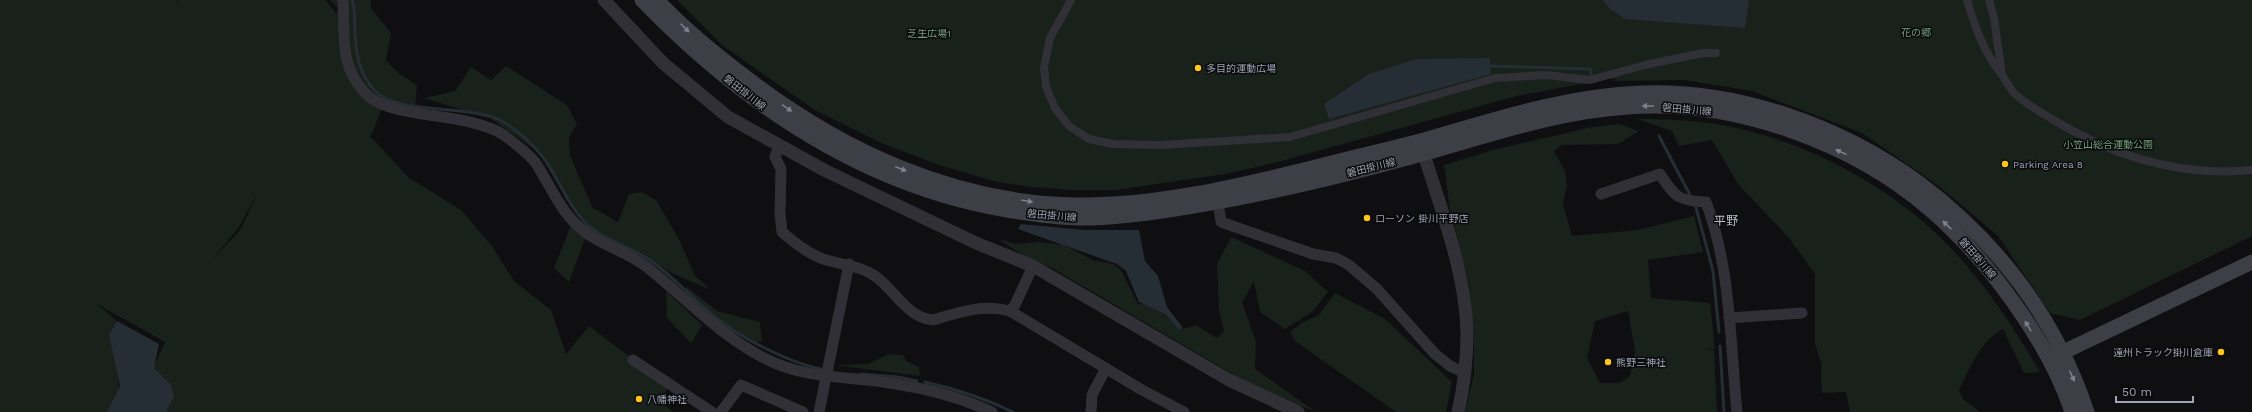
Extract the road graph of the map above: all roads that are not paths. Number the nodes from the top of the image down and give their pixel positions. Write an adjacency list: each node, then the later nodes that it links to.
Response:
1 (343, 0): 25 (street)
2 (604, 0): 10 (street)
3 (642, 0): 14 (main road, 磐田掛川線)
4 (657, 0): 11 (main road, 磐田掛川線, one-way to 11)
5 (1071, 0): 8 (street)
6 (1967, 0): 9 (street)
7 (1989, 0): 9 (street)
8 (1716, 53)
9 (2002, 75): 12 (street)
10 (779, 146): 16 (street); 17 (street)
11 (1422, 147): 14 (main road, 磐田掛川線); 21 (main road, 磐田掛川線); 24 (street)
12 (2252, 170)
13 (1601, 194): 20 (street)
14 (1218, 203): 24 (street)
15 (2252, 262): 21 (main road)
16 (849, 264): 18 (street); 25 (street)
17 (1033, 266): 18 (street); 34 (street)
18 (1010, 311): 23 (street)
19 (1802, 313): 20 (street)
20 (1729, 318): 36 (street)
21 (2055, 356): 26 (main road, 磐田掛川線)
22 (633, 360): 27 (street)
23 (1106, 368): 32 (street); 33 (street)
24 (1465, 373): 35 (street)
25 (826, 377): 30 (street); 31 (street)
26 (2078, 406)
27 (712, 412)
28 (721, 412): 29 (street)
29 (803, 412)
30 (819, 412)
31 (992, 412)
32 (1091, 412)
33 (1184, 412)
34 (1298, 412)
35 (1458, 412)
36 (1737, 412)

